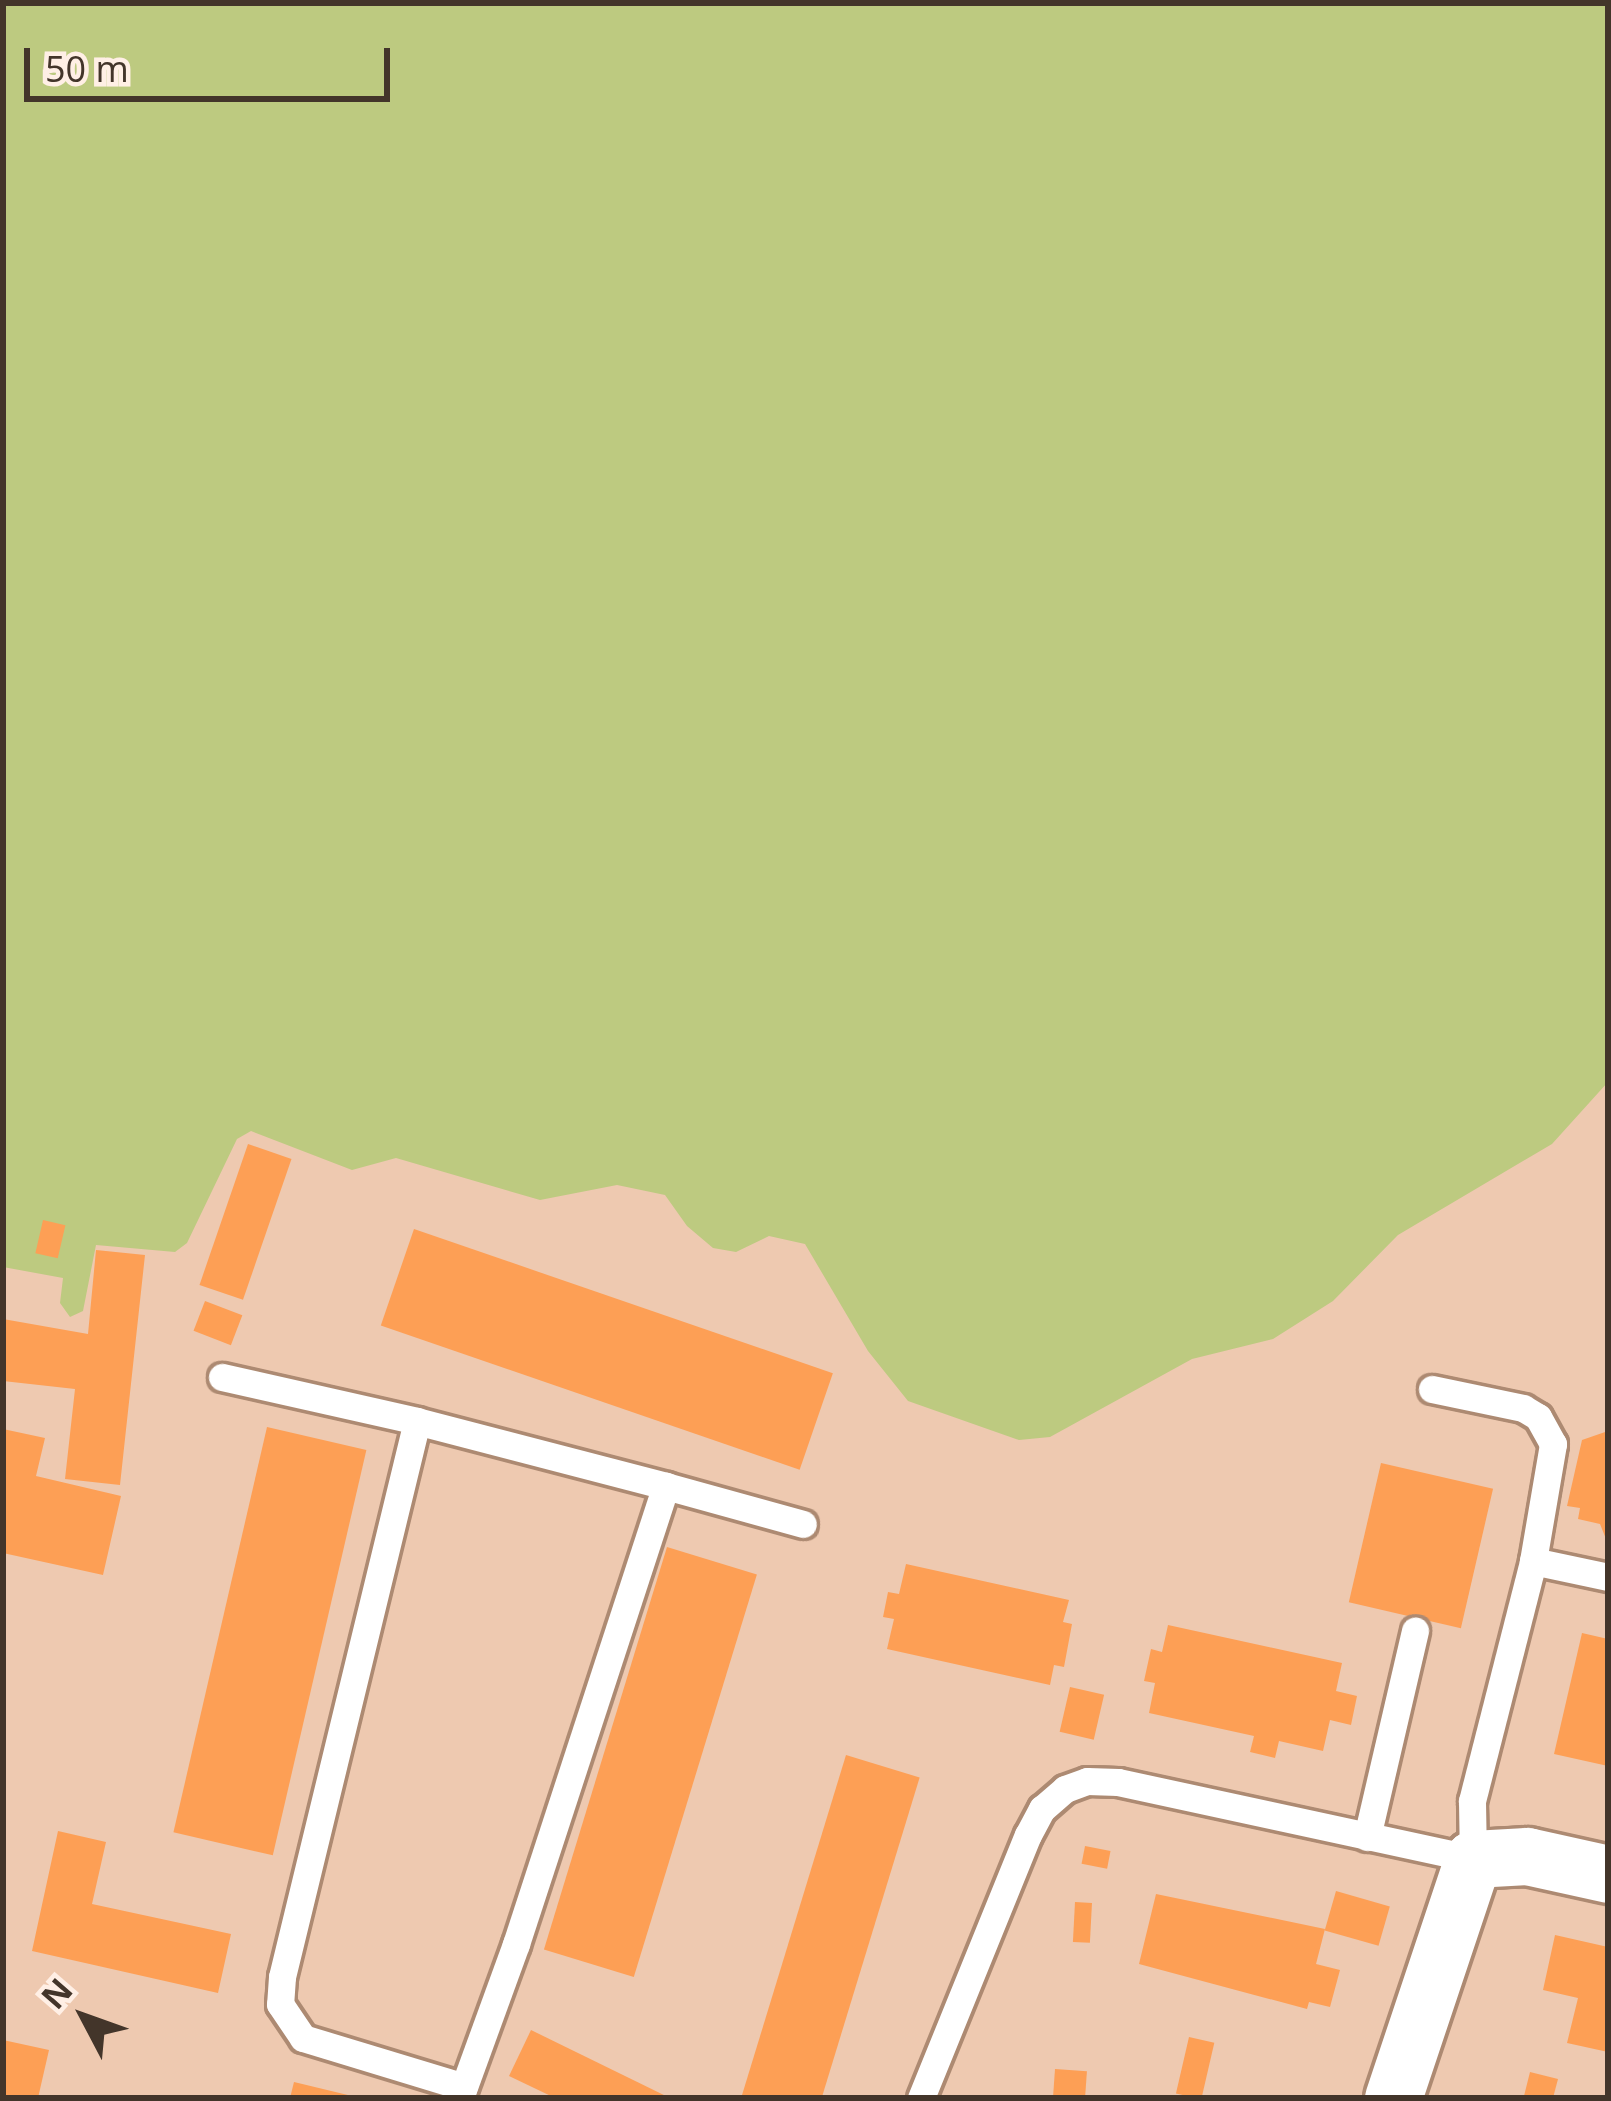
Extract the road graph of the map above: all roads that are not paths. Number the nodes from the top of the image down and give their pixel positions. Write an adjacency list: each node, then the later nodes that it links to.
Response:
1 (222, 1377): 3 (lane)
2 (1432, 1389): 6 (lane)
3 (416, 1421): 4 (lane); 12 (lane)
4 (666, 1486): 5 (lane); 12 (lane)
5 (803, 1523)
6 (1533, 1561): 7 (lane); 10 (lane)
7 (1608, 1577)
8 (1415, 1630): 9 (lane)
9 (1367, 1837): 10 (lane); 13 (lane)
10 (1473, 1859): 11 (street); 14 (street)
11 (1608, 1874)
12 (462, 2092)
13 (921, 2098)
14 (1393, 2098)

